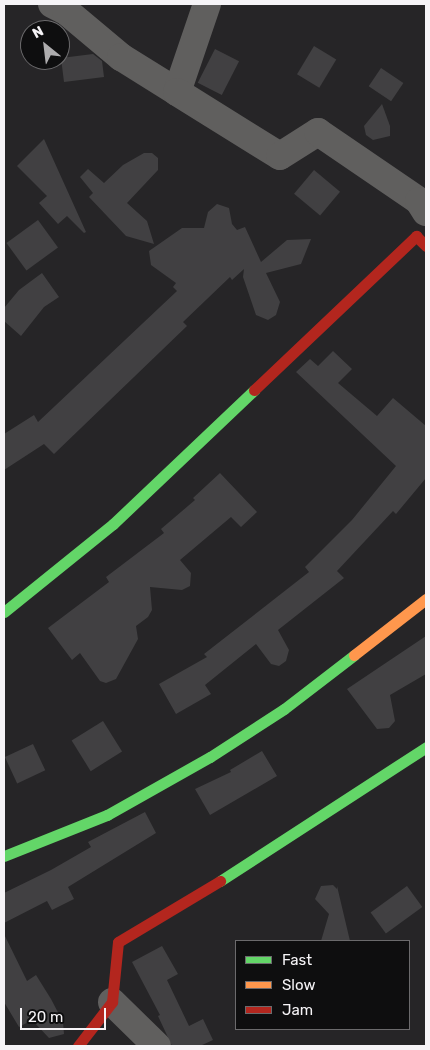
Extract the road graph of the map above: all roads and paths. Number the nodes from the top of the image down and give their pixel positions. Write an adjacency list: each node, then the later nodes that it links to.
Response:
1 (52, 4): 3 (street)
2 (207, 4): 3 (street)
3 (177, 92): 4 (street)
4 (424, 228): 6 (street)
5 (426, 599): 8 (street)
6 (4, 612)
7 (426, 747): 9 (street)
8 (4, 856)
9 (112, 1002): 10 (street); 11 (street)
10 (78, 1046)
11 (158, 1046)

